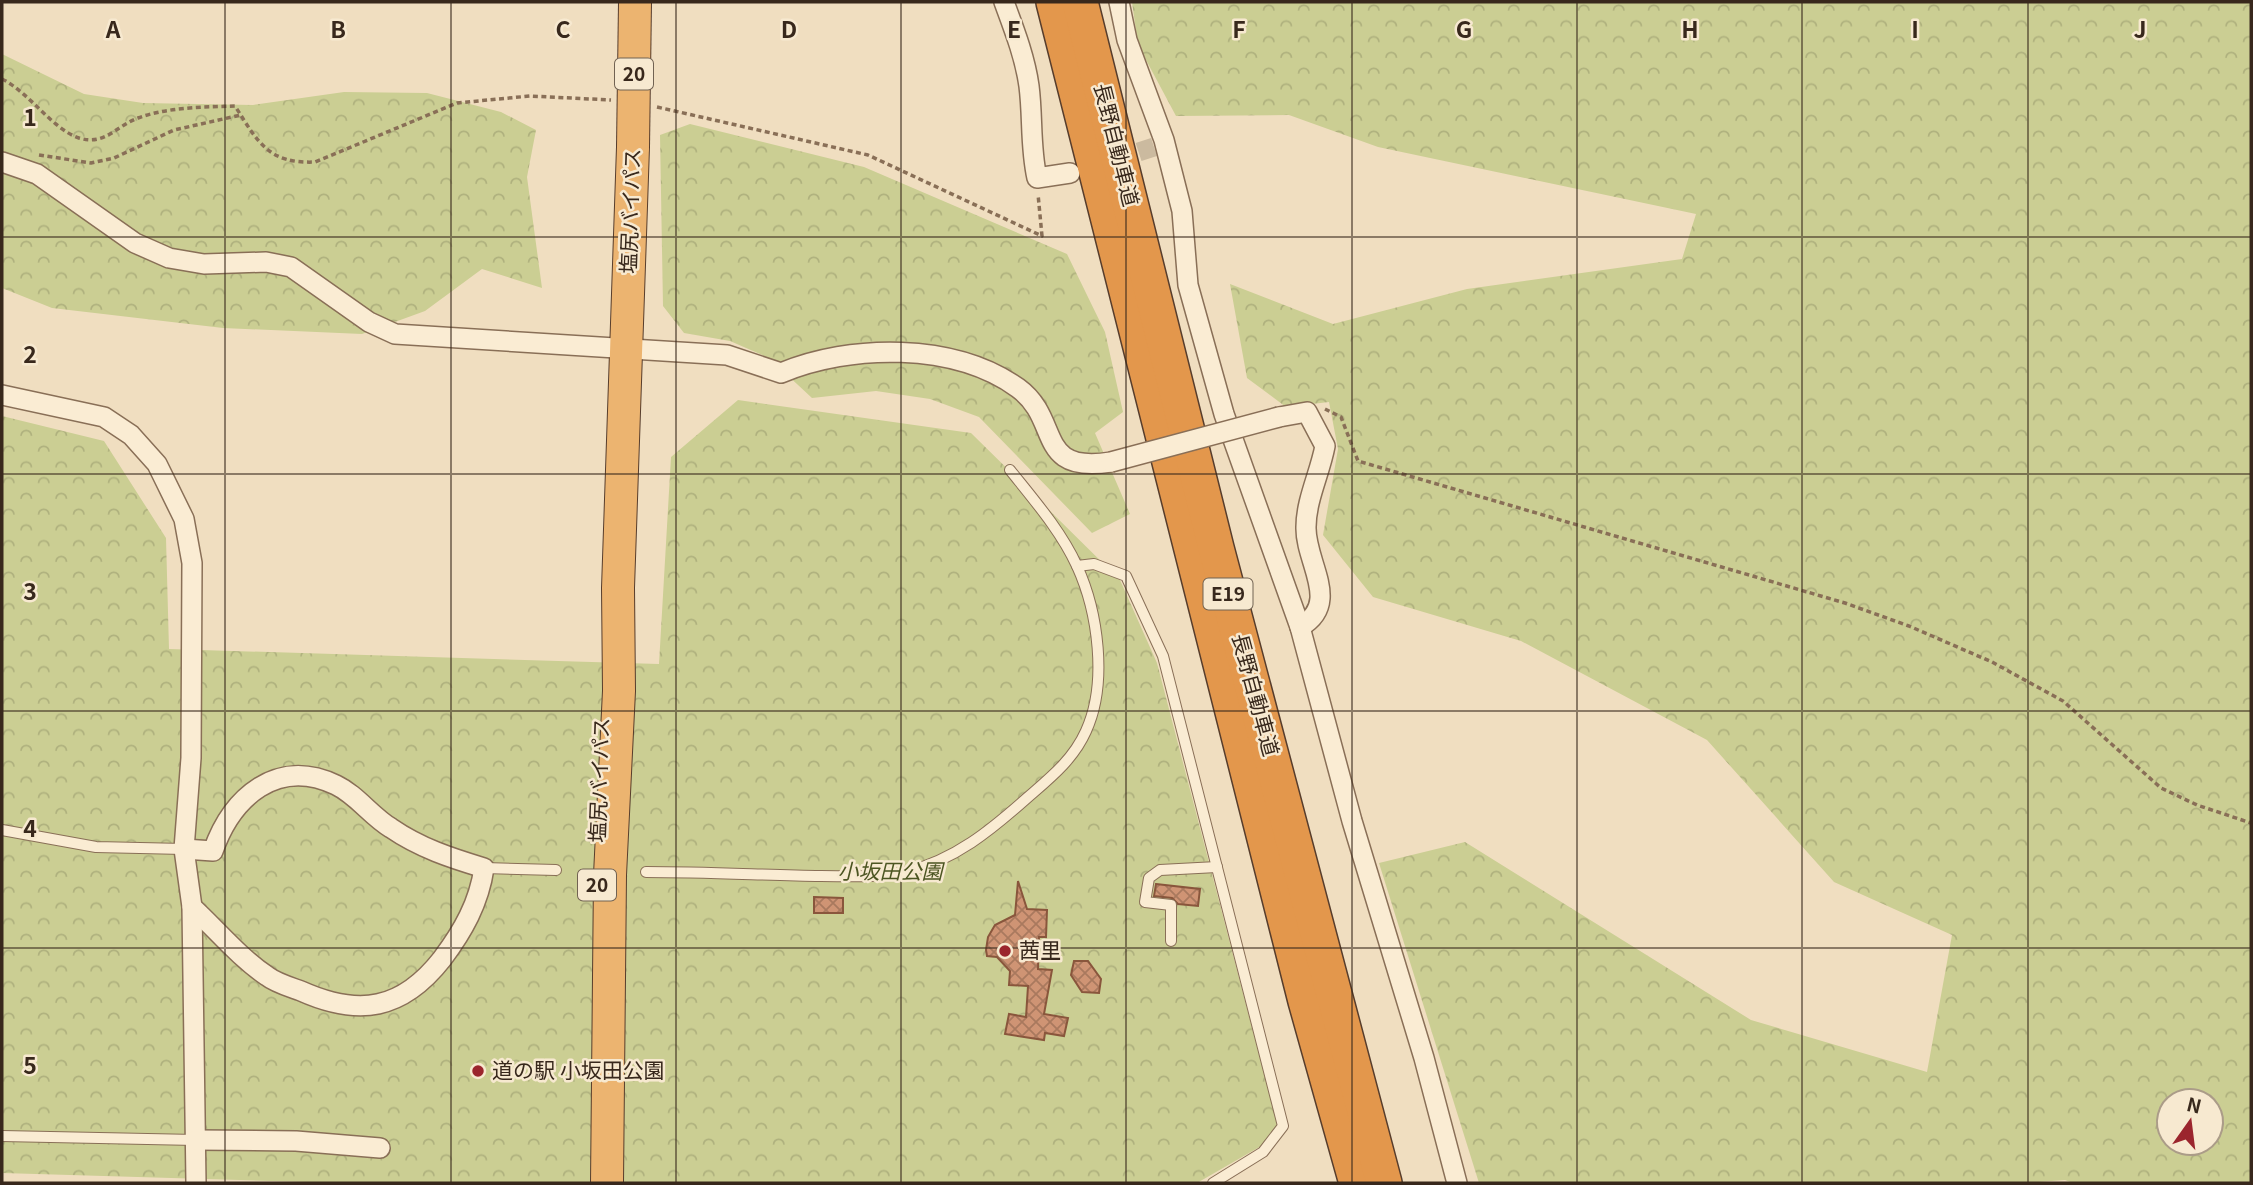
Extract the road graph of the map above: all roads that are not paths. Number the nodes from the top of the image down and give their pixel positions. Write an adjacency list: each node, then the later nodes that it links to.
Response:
1 (635, 2): 8 (highway, 塩尻バイパス / 20, bridge)
2 (1004, 2): 7 (street)
3 (1054, 2): 29 (highway, 長野自動車道 / E19)
4 (1080, 2): 30 (highway, 長野自動車道 / E19)
5 (1119, 2): 13 (street)
6 (10, 164): 8 (street)
7 (1070, 173)
8 (627, 349): 12 (highway, 塩尻バイパス / 20); 13 (street, bridge)
9 (2, 395): 15 (street)
10 (1010, 470): 11 (lane)
11 (1077, 566): 16 (lane); 19 (lane)
12 (618, 588): 26 (highway, 塩尻バイパス / 20); 27 (highway, 塩尻バイパス / 20)
13 (1300, 627): 31 (street)
14 (2, 830): 15 (lane)
15 (184, 849): 17 (street); 20 (street)
16 (1217, 867): 21 (lane); 28 (lane)
17 (484, 868): 18 (lane); 20 (street)
18 (556, 870)
19 (646, 872)
20 (192, 907): 23 (street)
21 (1171, 941)
22 (2, 1136): 23 (lane)
23 (196, 1140): 24 (street); 25 (street)
24 (380, 1148)
25 (196, 1183)
26 (589, 1183)
27 (607, 1183)
28 (1213, 1183)
29 (1357, 1183)
30 (1384, 1183)
31 (1457, 1183)

